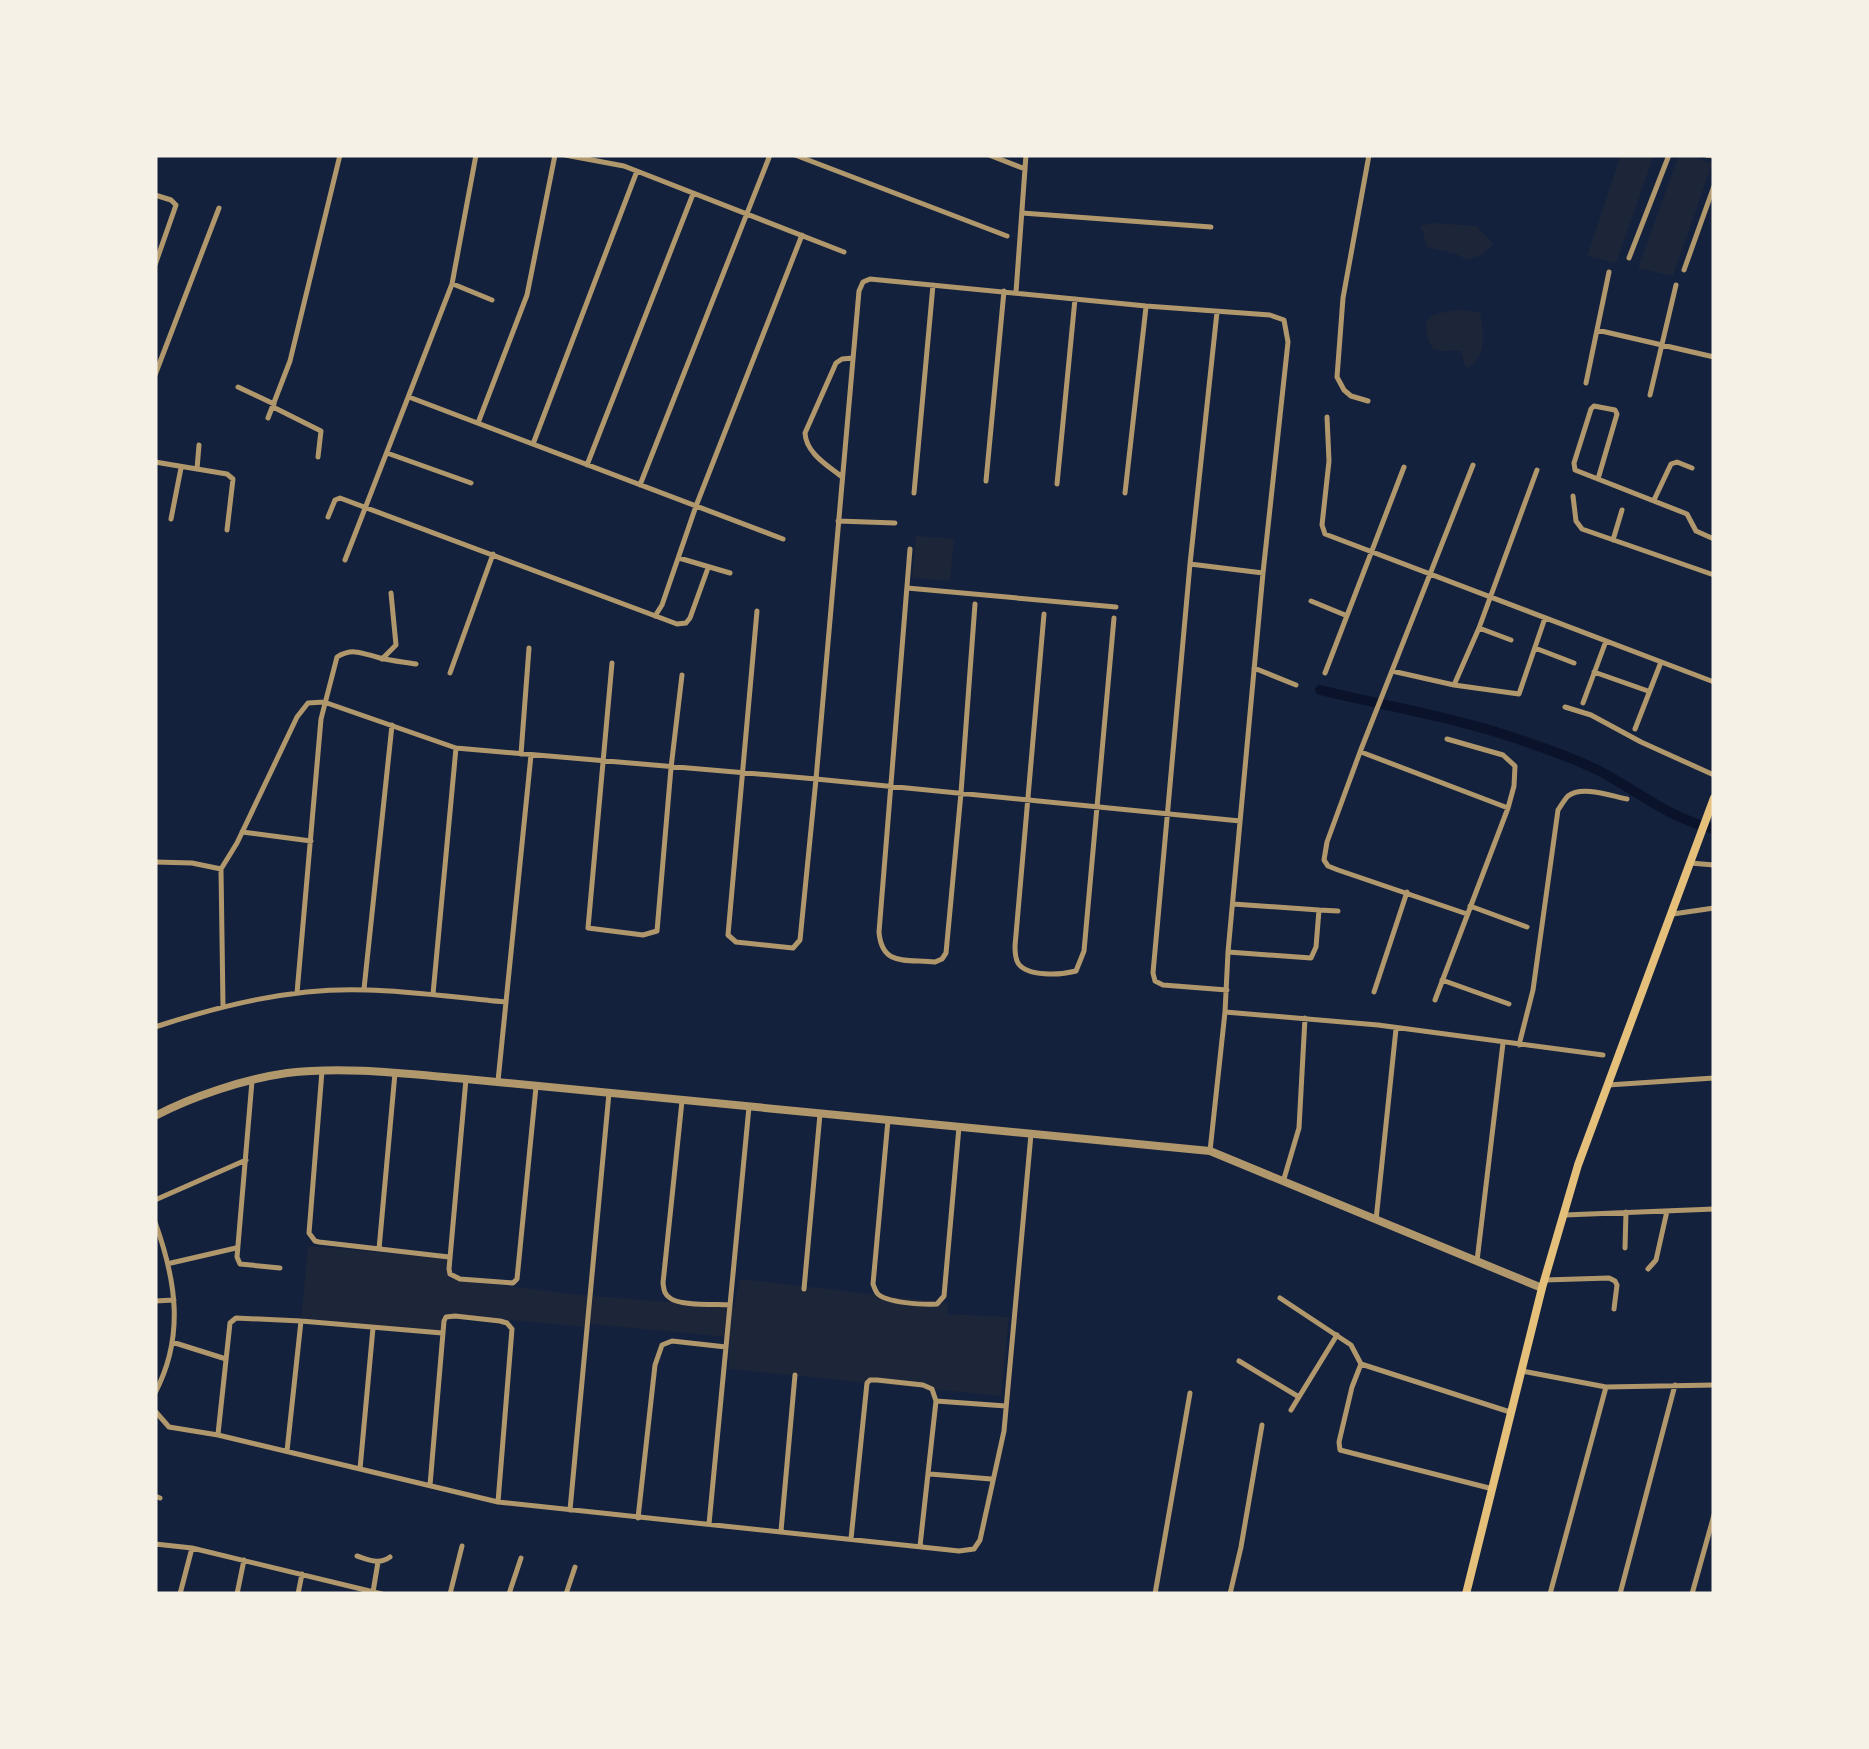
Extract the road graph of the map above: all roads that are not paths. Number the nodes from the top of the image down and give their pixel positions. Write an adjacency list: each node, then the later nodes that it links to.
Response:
1 (340, 155): 48 (street)
2 (476, 155): 29 (street)
3 (555, 155): 51 (street)
4 (564, 155): 14 (street)
5 (770, 155): 20 (street)
6 (796, 155): 23 (street)
7 (989, 155): 13 (street)
8 (1026, 155): 13 (street)
9 (1369, 155): 47 (street)
10 (1669, 155): 25 (street)
11 (1706, 155): 12 (street)
12 (1714, 156)
13 (1025, 169): 19 (street)
14 (637, 172): 16 (street); 52 (street)
15 (1714, 186): 27 (street)
16 (693, 194): 20 (street); 57 (street)
17 (155, 195): 26 (street)
18 (219, 208): 42 (street)
19 (1022, 213): 21 (street); 33 (street)
20 (746, 214): 22 (street); 69 (street)
21 (1211, 228)
22 (802, 236): 24 (street); 74 (street)
23 (1007, 236)
24 (844, 252)
25 (1629, 258)
26 (155, 265)
27 (1684, 270)
28 (1609, 272): 38 (street)
29 (452, 284): 35 (street); 45 (street)
30 (1676, 284): 39 (street)
31 (934, 285): 32 (street); 41 (street); 70 (street)
32 (1004, 291): 33 (street); 66 (street)
33 (1016, 292): 34 (street)
34 (1075, 299): 36 (street); 68 (street)
35 (492, 300)
36 (1146, 306): 37 (street); 71 (street)
37 (1217, 312): 90 (street); 93 (street)
38 (1597, 330): 39 (street); 43 (street)
39 (1661, 345): 40 (street); 46 (street)
40 (1714, 357)
41 (854, 358): 64 (street); 64 (street)
42 (155, 375)
43 (1586, 383)
44 (238, 388): 48 (street)
45 (408, 396): 51 (street); 54 (street)
46 (1650, 396)
47 (1368, 401)
48 (273, 405): 50 (street); 55 (street)
49 (1327, 417): 86 (street)
50 (268, 418)
51 (478, 423): 52 (street)
52 (533, 444): 57 (street)
53 (200, 445): 62 (street)
54 (388, 452): 67 (street); 75 (street)
55 (318, 457)
56 (155, 462): 59 (street)
57 (587, 464): 69 (street)
58 (1473, 465): 94 (street)
59 (182, 467): 62 (street); 78 (street)
60 (1404, 467): 86 (street)
61 (1692, 468): 73 (street)
62 (197, 469): 81 (street)
63 (1537, 470): 98 (street)
64 (842, 477): 79 (street)
65 (1598, 478): 65 (street); 73 (street)
66 (986, 481)
67 (471, 483)
68 (1057, 484)
69 (640, 485): 74 (street)
70 (914, 493)
71 (1125, 493)
72 (1573, 496): 84 (street)
73 (1654, 500): 83 (street)
74 (696, 506): 82 (street); 88 (street)
75 (366, 508): 77 (street); 87 (street); 89 (street)
76 (1622, 510): 84 (street)
77 (328, 517)
78 (171, 518)
79 (838, 521): 80 (street); 142 (street)
80 (895, 523)
81 (227, 530)
82 (783, 539)
83 (1714, 539)
84 (1612, 540): 95 (street)
85 (910, 549): 96 (street)
86 (1370, 552): 94 (street); 104 (street)
87 (493, 554): 105 (street); 121 (street)
88 (680, 558): 91 (street); 105 (street)
89 (346, 560)
90 (1190, 564): 93 (street); 150 (street)
91 (708, 568): 92 (street); 105 (street)
92 (730, 572)
93 (1263, 573): 118 (street)
94 (1430, 575): 98 (street); 119 (street)
95 (1714, 575)
96 (907, 588): 101 (street); 143 (street)
97 (391, 593): 113 (street)
98 (1490, 598): 107 (street); 108 (street)
99 (1311, 600): 104 (street)
100 (975, 604): 144 (street)
101 (1116, 607)
102 (757, 611): 140 (street)
103 (1044, 614): 147 (street)
104 (1345, 615): 122 (street)
105 (655, 616)
106 (1114, 618): 148 (street)
107 (1545, 618): 110 (street); 112 (street)
108 (1480, 628): 109 (street); 125 (street)
109 (1511, 640)
110 (1606, 641): 114 (street); 120 (street)
111 (530, 648): 136 (street)
112 (1535, 648): 116 (street); 125 (street)
113 (382, 659): 117 (street); 128 (street)
114 (1661, 662): 124 (street); 127 (street)
115 (612, 663): 138 (street)
116 (1574, 663)
117 (416, 664)
118 (1254, 668): 126 (street); 151 (street)
119 (1392, 671): 125 (street); 135 (street)
120 (1594, 672): 127 (street); 129 (street)
121 (450, 673)
122 (1324, 673)
123 (682, 674): 139 (street)
124 (1714, 682)
125 (1454, 684)
126 (1296, 685)
127 (1649, 692): 132 (street)
128 (324, 702): 131 (street); 152 (street); 153 (street)
129 (1582, 703)
130 (1565, 707): 141 (street)
131 (392, 725): 134 (street); 168 (street)
132 (1635, 729)
133 (1447, 740): 149 (street)
134 (456, 748): 136 (street); 172 (street)
135 (1360, 752): 149 (street); 158 (street)
136 (521, 754): 137 (street)
137 (531, 755): 138 (street); 174 (street)
138 (602, 762): 139 (street); 139 (street)
139 (670, 768): 140 (street)
140 (743, 774): 142 (street); 142 (street)
141 (1714, 775)
142 (816, 780): 143 (street)
143 (891, 787): 144 (street); 144 (street)
144 (961, 794): 147 (street)
145 (1714, 798): 155 (main road)
146 (1627, 799): 182 (street)
147 (1028, 801): 148 (street); 148 (street)
148 (1098, 807): 150 (street)
149 (1508, 808): 162 (street)
150 (1168, 814): 151 (street); 169 (street)
151 (1240, 820): 159 (street)
152 (242, 832): 153 (street); 157 (street)
153 (311, 842): 171 (street)
154 (155, 862): 157 (street)
155 (1690, 863): 156 (street); 164 (main road)
156 (1714, 865)
157 (221, 869): 176 (street)
158 (1407, 892): 162 (street); 170 (street)
159 (1233, 904): 161 (street); 166 (street)
160 (1714, 908): 164 (street)
161 (1320, 910): 163 (street); 166 (street)
162 (1469, 910): 165 (street); 167 (street)
163 (1338, 911)
164 (1672, 914): 190 (main road)
165 (1527, 927)
166 (1228, 952): 169 (street)
167 (1442, 980): 173 (street); 175 (street)
168 (364, 990): 171 (street); 172 (street)
169 (1226, 990): 177 (street)
170 (1374, 992)
171 (297, 993): 176 (street)
172 (433, 996): 174 (street)
173 (1435, 1000)
174 (505, 1002): 189 (street)
175 (1509, 1004)
176 (222, 1006): 179 (street)
177 (1225, 1012): 178 (street); 200 (street)
178 (1305, 1018): 180 (street); 202 (street)
179 (156, 1025)
180 (1396, 1028): 181 (street); 208 (street)
181 (1503, 1042): 182 (street); 214 (street)
182 (1520, 1045): 183 (street)
183 (1603, 1055)
184 (322, 1071): 185 (street); 188 (street); 212 (street)
185 (395, 1073): 187 (street); 212 (street)
186 (1714, 1078): 190 (street)
187 (466, 1079): 189 (street); 213 (street)
188 (252, 1082): 196 (street); 201 (street)
189 (498, 1083): 191 (street)
190 (1608, 1085): 207 (main road)
191 (536, 1086): 192 (street); 213 (street)
192 (609, 1094): 193 (street); 256 (street)
193 (682, 1100): 194 (street); 223 (street)
194 (749, 1107): 195 (street); 223 (street)
195 (820, 1114): 197 (street); 219 (street)
196 (155, 1116)
197 (888, 1120): 198 (street); 198 (street)
198 (959, 1127): 199 (street)
199 (1031, 1134): 200 (street); 243 (street)
200 (1210, 1152): 202 (street)
201 (246, 1160): 203 (street); 210 (street)
202 (1283, 1182): 208 (street)
203 (155, 1200)
204 (1667, 1210): 205 (street); 206 (street); 217 (street)
205 (1714, 1210)
206 (1626, 1212): 207 (street); 211 (street)
207 (1562, 1215): 218 (main road)
208 (1376, 1220): 214 (street)
209 (155, 1222): 215 (street)
210 (236, 1248): 215 (street); 216 (street)
211 (1626, 1248)
212 (379, 1249): 213 (street)
213 (449, 1256)
214 (1477, 1261): 218 (street)
215 (170, 1264): 221 (street)
216 (280, 1268)
217 (1648, 1268)
218 (1543, 1284): 224 (street); 234 (main road)
219 (804, 1289)
220 (1280, 1298): 228 (street)
221 (174, 1300): 222 (street); 229 (street)
222 (155, 1301)
223 (730, 1306): 230 (street)
224 (1614, 1310)
225 (301, 1321): 226 (street); 231 (street); 249 (street)
226 (373, 1327): 227 (street); 250 (street)
227 (442, 1333): 253 (street); 255 (street)
228 (1337, 1335): 233 (street); 241 (street)
229 (172, 1342): 231 (street); 240 (street)
230 (726, 1346): 258 (street); 259 (street)
231 (226, 1359): 248 (street)
232 (1238, 1360): 241 (street)
233 (1361, 1364): 246 (street); 254 (street)
234 (1522, 1370): 238 (street); 246 (main road)
235 (795, 1375): 260 (street)
236 (1674, 1385): 237 (street); 238 (street); 285 (street)
237 (1714, 1385)
238 (1606, 1387): 284 (street)
239 (1190, 1393): 281 (street)
240 (155, 1394)
241 (1298, 1397): 244 (street)
242 (936, 1400): 243 (street); 251 (street); 261 (street)
243 (1006, 1406): 252 (street)
244 (1291, 1410)
245 (155, 1411): 248 (street)
246 (1510, 1412): 254 (main road)
247 (1262, 1425): 282 (street)
248 (218, 1435): 249 (street)
249 (288, 1451): 250 (street)
250 (360, 1469): 253 (street)
251 (930, 1474): 252 (street); 264 (street)
252 (993, 1479): 264 (street)
253 (430, 1486): 255 (street)
254 (1493, 1488): 283 (main road)
255 (498, 1502): 256 (street)
256 (570, 1510): 258 (street)
257 (1714, 1515): 286 (street)
258 (638, 1518): 259 (street)
259 (709, 1524): 260 (street)
260 (781, 1532): 261 (street)
261 (851, 1539): 264 (street)
262 (155, 1544): 265 (street)
263 (462, 1546): 278 (street)
264 (920, 1546)
265 (192, 1548): 269 (street); 274 (street)
266 (357, 1556): 270 (street)
267 (390, 1557): 270 (street)
268 (521, 1558): 279 (street)
269 (244, 1560): 272 (street); 275 (street)
270 (378, 1562): 273 (street)
271 (575, 1567): 280 (street)
272 (302, 1574): 273 (street); 276 (street)
273 (372, 1592): 277 (street)
274 (180, 1594)
275 (236, 1594)
276 (298, 1594)
277 (382, 1594)
278 (450, 1594)
279 (509, 1594)
280 (566, 1594)
281 (1155, 1594)
282 (1230, 1594)
283 (1466, 1594)
284 (1550, 1594)
285 (1620, 1594)
286 (1692, 1594)

